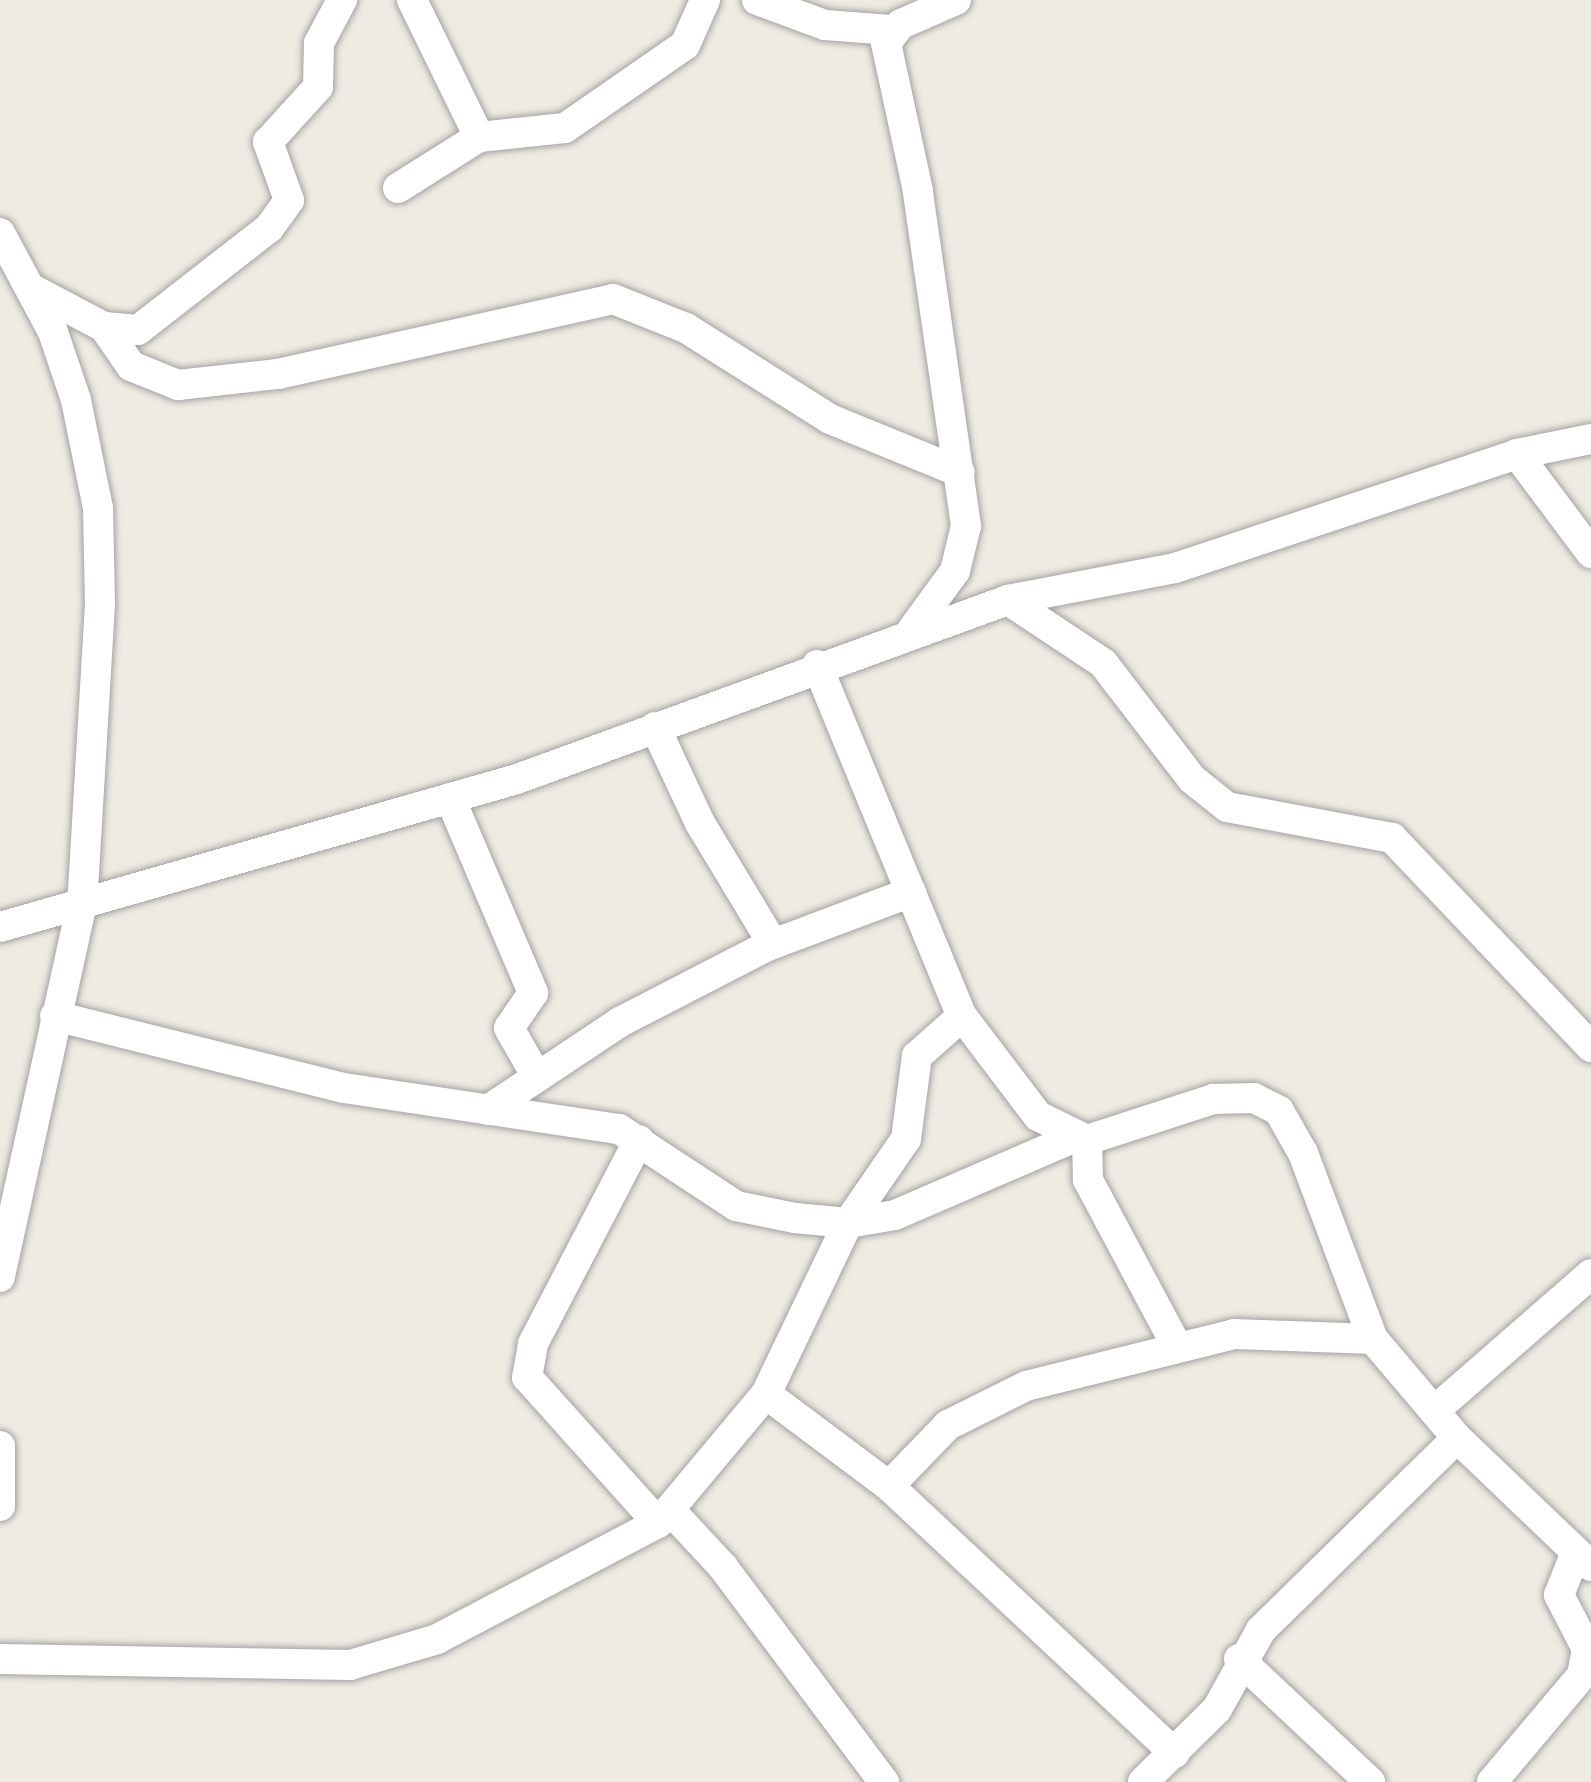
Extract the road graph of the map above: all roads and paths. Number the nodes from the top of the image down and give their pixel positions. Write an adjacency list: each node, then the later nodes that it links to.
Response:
1 (342, 0): 11 (street)
2 (412, 0): 7 (street)
3 (705, 0): 7 (street)
4 (757, 0): 6 (street)
5 (956, 0): 6 (street)
6 (891, 30): 14 (street)
7 (479, 137): 8 (street)
8 (398, 188)
9 (0, 232): 10 (street)
10 (30, 288): 11 (street); 22 (street)
11 (104, 327): 14 (street)
12 (1591, 440): 13 (street)
13 (1517, 454): 15 (street); 16 (street)
14 (960, 472): 17 (street)
15 (1591, 554)
16 (1008, 600): 17 (street); 27 (street)
17 (912, 630): 18 (street)
18 (817, 665): 19 (street); 21 (street)
19 (655, 727): 20 (street); 24 (street)
20 (450, 799): 22 (street); 28 (street)
21 (910, 892): 24 (street); 26 (street)
22 (82, 903): 23 (street); 25 (street)
23 (0, 927)
24 (773, 944): 28 (street)
25 (55, 1016): 29 (street); 34 (street)
26 (962, 1016): 30 (street); 32 (street)
27 (1591, 1047)
28 (537, 1077): 29 (street)
29 (488, 1109): 31 (street)
30 (1080, 1139): 32 (street); 35 (street); 36 (street)
31 (639, 1140): 32 (street); 43 (street)
32 (848, 1223): 37 (street)
33 (1591, 1274): 38 (street)
34 (0, 1277)
35 (1373, 1339): 36 (street); 38 (street)
36 (1175, 1343): 41 (street)
37 (766, 1394): 41 (street); 43 (street)
38 (1434, 1411): 39 (street)
39 (1457, 1438): 44 (street); 46 (street)
40 (0, 1446): 42 (street)
41 (889, 1486): 47 (street)
42 (0, 1506)
43 (665, 1516): 45 (street); 48 (street)
44 (1585, 1556): 51 (street)
45 (0, 1659)
46 (1239, 1659): 47 (street); 50 (street)
47 (1174, 1754): 49 (street)
48 (884, 1782)
49 (1143, 1782)
50 (1370, 1782)
51 (1492, 1782)

